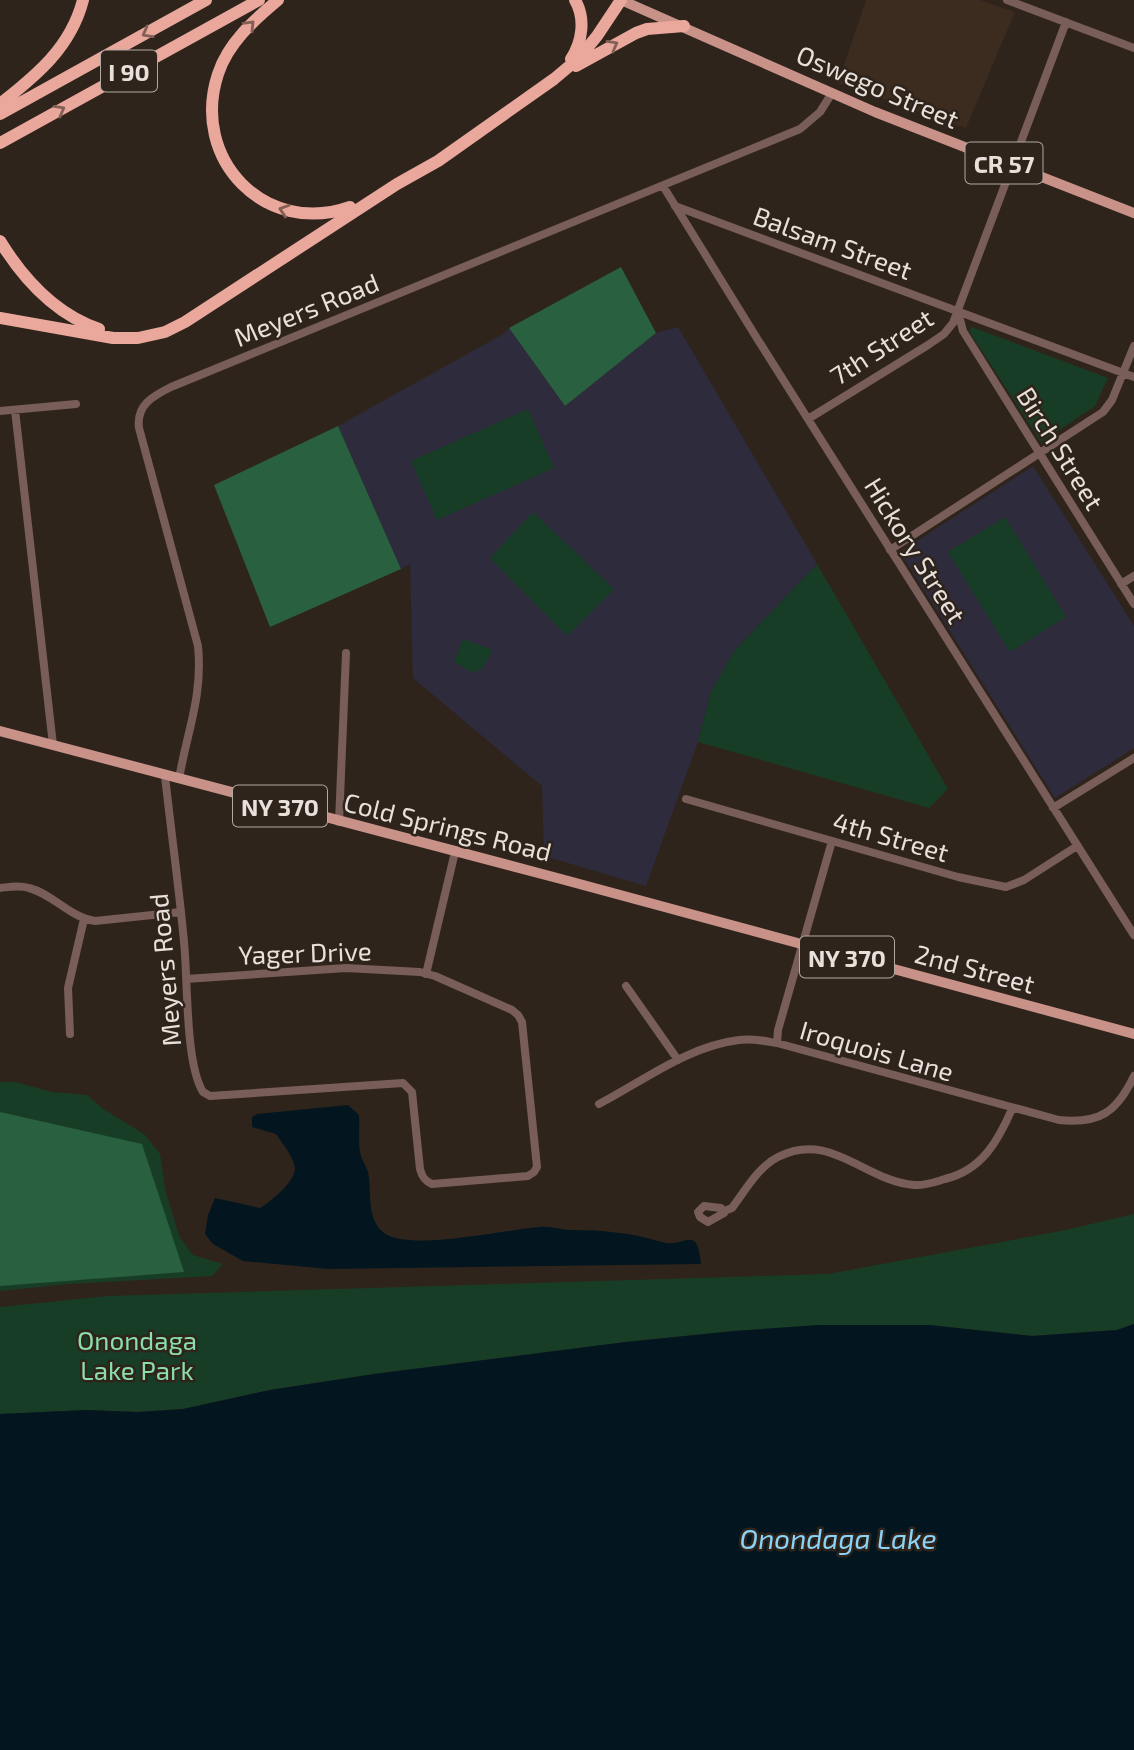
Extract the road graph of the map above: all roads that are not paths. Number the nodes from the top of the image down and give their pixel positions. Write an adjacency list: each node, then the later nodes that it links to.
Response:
1 (83, 0): 13 (highway)
2 (206, 0): 14 (highway, I 90, one-way to 14)
3 (259, 0): 16 (highway, I 90, one-way to 3)
4 (278, 0): 20 (highway, one-way to 4)
5 (575, 0): 11 (highway)
6 (621, 0): 9 (main road, CR 57); 11 (highway)
7 (1007, 0): 8 (street)
8 (1066, 22): 10 (street); 17 (street, 7th Street)
9 (684, 26): 11 (highway, one-way to 9); 12 (main road, Oswego Street / CR 57)
10 (1134, 48)
11 (554, 79): 15 (highway)
12 (832, 93): 17 (main road, Oswego Street / CR 57); 18 (street, Meyers Road)
13 (0, 104)
14 (0, 114)
15 (479, 132): 20 (highway); 26 (highway)
16 (0, 143)
17 (1012, 166): 21 (main road, Oswego Street / CR 57); 24 (street, 7th Street)
18 (663, 186): 19 (street, Hickory Street); 44 (street, Meyers Road)
19 (675, 206): 24 (street, Balsam Street); 33 (street, Hickory Street)
20 (350, 207): 22 (highway)
21 (1134, 213)
22 (0, 240)
23 (0, 252): 26 (highway)
24 (958, 312): 28 (street, Balsam Street); 33 (street, 7th Street); 34 (street, Birch Street)
25 (0, 318): 26 (highway)
26 (90, 333)
27 (1134, 346): 28 (street)
28 (1124, 373): 29 (street, Balsam Street); 34 (street)
29 (1134, 377)
30 (76, 404): 31 (street)
31 (16, 410): 32 (street); 41 (street)
32 (0, 411)
33 (808, 419): 35 (street, Hickory Street)
34 (1040, 454): 35 (street); 37 (street, Birch Street)
35 (890, 550): 46 (street, Hickory Street)
36 (1134, 576): 37 (street)
37 (1121, 584): 38 (street, Birch Street)
38 (1134, 604)
39 (346, 653): 47 (street)
40 (0, 731): 41 (main road, Cold Springs Road / NY 370)
41 (53, 745): 43 (main road, Cold Springs Road / NY 370)
42 (1134, 758): 46 (street)
43 (165, 776): 44 (main road, Cold Springs Road / NY 370); 53 (street, Meyers Road)
44 (179, 779): 47 (main road, Cold Springs Road / NY 370)
45 (686, 799): 48 (street, 4th Street)
46 (1053, 808): 49 (street, Hickory Street)
47 (339, 822): 50 (main road, Cold Springs Road / NY 370)
48 (832, 841): 49 (street, 4th Street); 56 (street)
49 (1077, 846): 55 (street, Hickory Street)
50 (455, 852): 51 (main road, Cold Springs Road / NY 370); 57 (street)
51 (561, 879): 56 (main road, 2nd Street / NY 370)
52 (0, 888): 54 (street)
53 (181, 912): 54 (street); 58 (street, Meyers Road)
54 (84, 919): 60 (street)
55 (1134, 935)
56 (803, 945): 61 (main road, 2nd Street / NY 370); 62 (street)
57 (426, 974): 58 (street, Yager Drive); 65 (street, Yager Drive)
58 (186, 979): 65 (street, Meyers Road)
59 (626, 986): 63 (street)
60 (70, 1034)
61 (1134, 1034)
62 (777, 1044): 63 (street, Iroquois Lane); 67 (street, Iroquois Lane)
63 (678, 1060): 66 (street, Iroquois Lane)
64 (1134, 1076): 67 (street, Iroquois Lane)
65 (268, 1093)
66 (599, 1104)
67 (1012, 1109): 68 (street)
68 (724, 1211)

